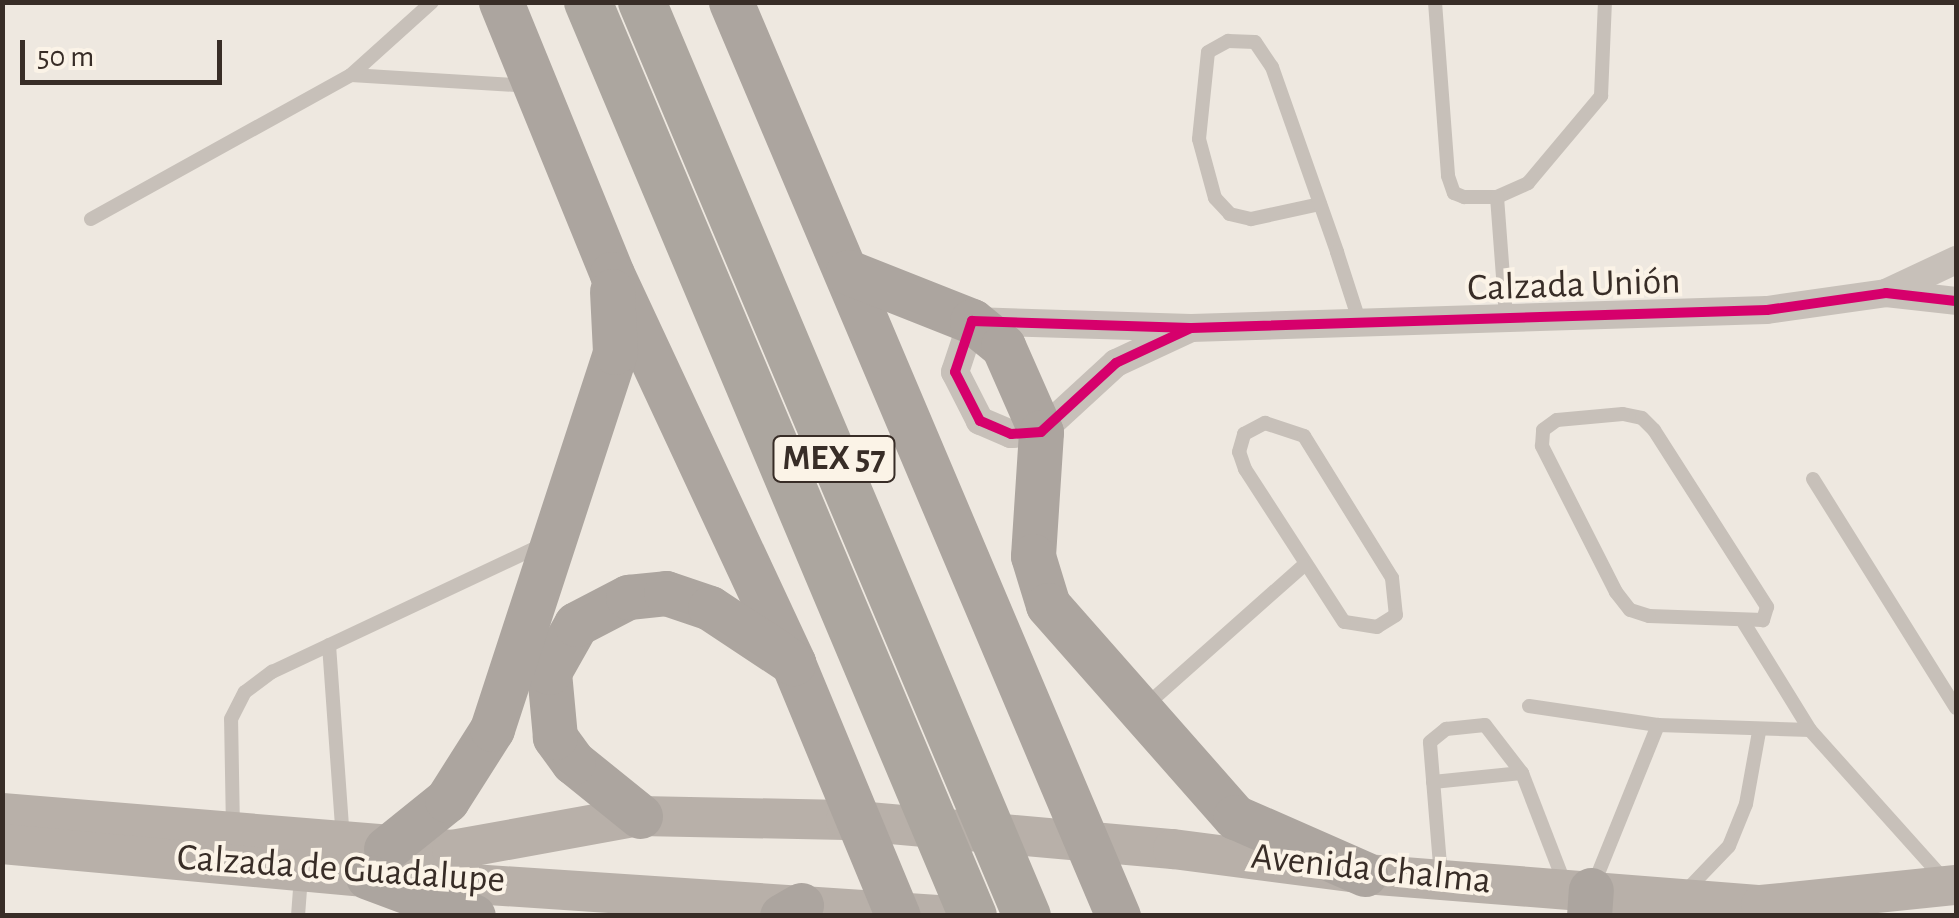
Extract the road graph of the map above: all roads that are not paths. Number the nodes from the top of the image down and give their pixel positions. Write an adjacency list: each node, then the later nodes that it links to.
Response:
1 (432, 2): 8 (lane)
2 (501, 2): 9 (main road)
3 (588, 2): 57 (highway, MEX 57)
4 (642, 2): 58 (highway, MEX 57)
5 (731, 2): 14 (main road)
6 (1434, 2): 10 (lane)
7 (1605, 2): 10 (lane)
8 (350, 75): 9 (lane); 12 (lane)
9 (535, 86): 15 (main road)
10 (1497, 196): 18 (lane)
11 (1320, 204): 11 (lane); 20 (lane)
12 (90, 219)
13 (1956, 260): 16 (street, Calzada Unión)
14 (848, 272): 19 (main road); 59 (main road)
15 (612, 274): 24 (main road); 28 (main road)
16 (1886, 293): 17 (street, Calzada Unión); 18 (street, Calzada Unión)
17 (1956, 301)
18 (1506, 318): 20 (street, Calzada Unión)
19 (972, 322): 21 (street, Calzada Unión); 22 (main road)
20 (1360, 322): 21 (street, Calzada Unión)
21 (1191, 328): 22 (street, Calzada Unión)
22 (1042, 432): 31 (main road)
23 (1813, 479): 30 (lane)
24 (553, 540): 27 (lane); 42 (main road)
25 (1304, 566): 25 (lane); 31 (lane)
26 (1744, 623): 26 (lane); 33 (lane)
27 (329, 645): 40 (lane); 42 (lane)
28 (793, 663): 38 (main road); 52 (main road)
29 (1528, 706): 32 (lane)
30 (1956, 708)
31 (1141, 710): 44 (main road)
32 (1658, 724): 34 (lane); 48 (lane)
33 (1810, 730): 34 (lane); 47 (lane)
34 (1760, 732): 49 (lane)
35 (1522, 773): 36 (lane); 36 (lane); 48 (lane)
36 (1433, 782): 45 (lane)
37 (2, 814): 40 (main road, Calzada de Guadalupe)
38 (640, 816): 39 (main road, Calzada de Guadalupe); 42 (main road, Calzada de Guadalupe)
39 (846, 820): 44 (main road, Avenida Chalma)
40 (233, 836): 42 (main road, Calzada de Guadalupe)
41 (2, 844): 43 (main road, Calzada de Guadalupe)
42 (366, 857): 43 (main road, Calzada de Guadalupe); 46 (main road, Calzada de Guadalupe); 54 (main road)
43 (302, 871): 53 (lane)
44 (1365, 874): 45 (main road, Avenida Chalma)
45 (1441, 879): 48 (main road, Avenida Chalma)
46 (531, 883): 51 (main road, Calzada de Guadalupe); 55 (main road)
47 (1953, 885): 50 (main road, Avenida Chalma)
48 (1582, 898): 49 (main road, Avenida Chalma)
49 (1678, 900): 50 (main road, Avenida Chalma)
50 (1851, 908)
51 (792, 910): 52 (main road, Calzada de Guadalupe)
52 (878, 911): 56 (main road)
53 (298, 916)
54 (473, 916)
55 (608, 916)
56 (953, 916)
57 (973, 916)
58 (1027, 916)
59 (1118, 916)

